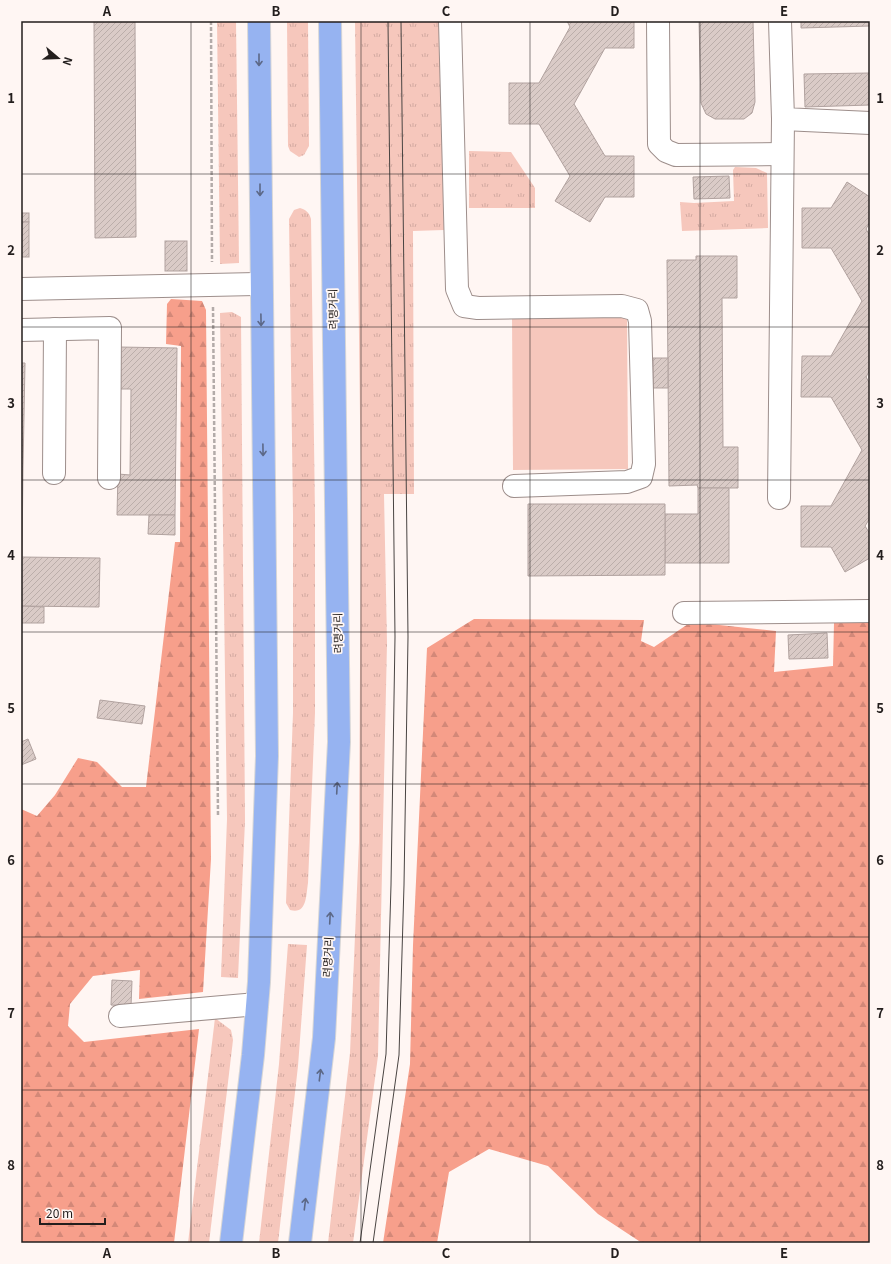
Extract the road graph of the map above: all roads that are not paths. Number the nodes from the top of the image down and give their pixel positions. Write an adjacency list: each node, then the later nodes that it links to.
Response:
1 (259, 21): 9 (highway, one-way to 9)
2 (330, 21): 22 (highway, 려명거리, one-way to 2)
3 (450, 21): 15 (street)
4 (658, 21): 8 (street)
5 (780, 21): 6 (street)
6 (783, 119): 7 (street); 8 (street)
7 (870, 124)
8 (782, 154): 16 (street)
9 (260, 284): 10 (street); 19 (highway, one-way to 19)
10 (21, 289)
11 (55, 329): 12 (street); 13 (street); 14 (street)
12 (21, 330)
13 (54, 473)
14 (109, 478)
15 (514, 486)
16 (779, 498)
17 (870, 611): 18 (street)
18 (684, 613)
19 (257, 1004): 20 (street); 21 (highway)
20 (120, 1016)
21 (231, 1243)
22 (300, 1243)

